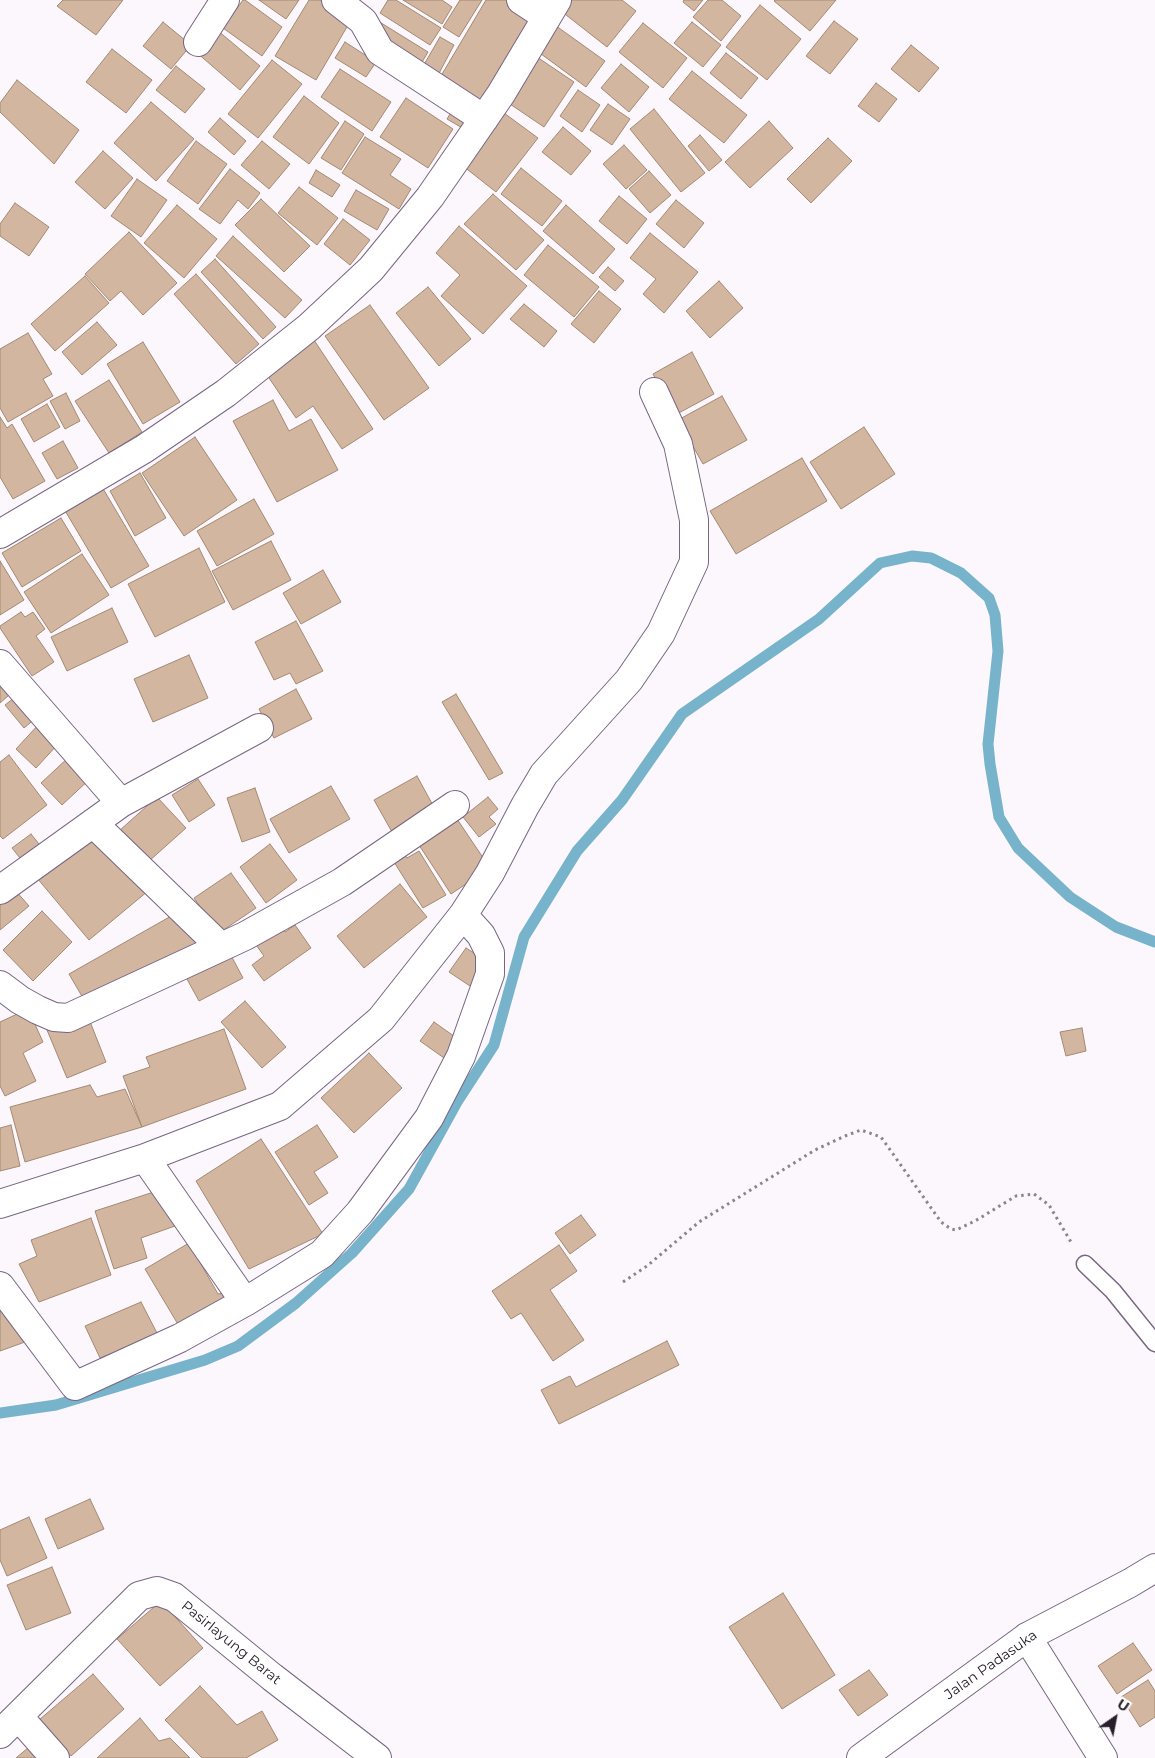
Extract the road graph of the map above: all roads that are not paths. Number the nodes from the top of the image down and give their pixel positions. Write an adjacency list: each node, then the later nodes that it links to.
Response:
1 (225, 0): 5 (street)
2 (336, 0): 6 (street)
3 (521, 0): 4 (street)
4 (552, 8): 6 (street)
5 (198, 42)
6 (484, 119): 8 (street)
7 (654, 392): 15 (street)
8 (0, 534)
9 (0, 664): 11 (street)
10 (259, 728): 11 (street)
11 (122, 803): 13 (street)
12 (455, 805): 16 (street)
13 (94, 823): 14 (street); 16 (street)
14 (0, 890)
15 (463, 915): 18 (street); 22 (street)
16 (221, 947): 17 (street)
17 (0, 985)
18 (146, 1158): 19 (street); 22 (street)
19 (0, 1204)
20 (1084, 1264): 23 (lane)
21 (0, 1286): 22 (street)
22 (245, 1302)
23 (1155, 1343)
24 (1155, 1568): 25 (street, Jalan Padasuka)
25 (1027, 1637): 29 (street, Jalan Padasuka); 30 (street)
26 (9, 1725): 27 (street); 28 (street, Pasirlayung Barat)
27 (55, 1758)
28 (377, 1758)
29 (861, 1758)
30 (1104, 1758)

